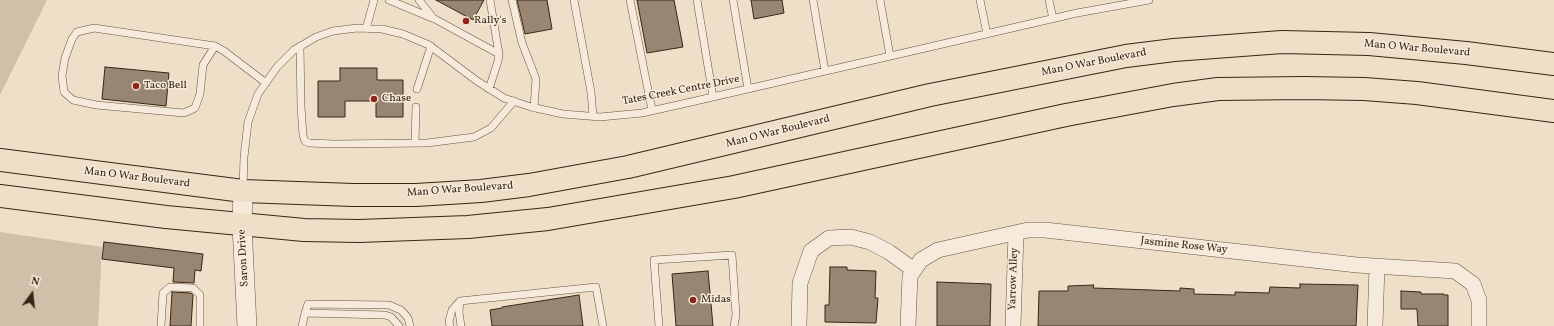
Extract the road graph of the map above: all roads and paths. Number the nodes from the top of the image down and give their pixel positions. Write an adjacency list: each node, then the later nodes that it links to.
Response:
1 (374, 0): 17 (lane)
2 (389, 0): 15 (lane)
3 (419, 0): 15 (lane)
4 (490, 0): 22 (lane)
5 (512, 0): 33 (lane)
6 (574, 0): 36 (lane)
7 (630, 0): 34 (lane)
8 (697, 0): 30 (lane)
9 (733, 0): 29 (lane)
10 (813, 0): 25 (lane)
11 (880, 0): 23 (lane)
12 (980, 0): 18 (lane)
13 (1049, 0): 16 (lane)
14 (1148, 0): 16 (lane, Tates Creek Centre Drive)
15 (433, 18): 22 (lane)
16 (1053, 19): 18 (lane, Tates Creek Centre Drive)
17 (366, 29): 20 (lane, Tates Creek Centre Drive); 21 (lane, Tates Creek Centre Drive)
18 (987, 34): 23 (lane, Tates Creek Centre Drive)
19 (215, 46): 19 (lane); 26 (lane)
20 (300, 46): 26 (lane, Tates Creek Centre Drive); 37 (lane)
21 (431, 46): 27 (lane); 28 (lane, Tates Creek Centre Drive)
22 (499, 54): 28 (lane)
23 (890, 56): 25 (lane, Tates Creek Centre Drive)
24 (1554, 64): 39 (main road, Man O War Boulevard)
25 (825, 71): 29 (lane, Tates Creek Centre Drive)
26 (266, 83): 39 (lane, Tates Creek Centre Drive)
27 (417, 89)
28 (489, 89): 31 (lane, Tates Creek Centre Drive)
29 (748, 89): 30 (lane, Tates Creek Centre Drive)
30 (713, 97): 34 (lane, Tates Creek Centre Drive)
31 (514, 101): 33 (lane, Tates Creek Centre Drive); 37 (lane)
32 (416, 106): 37 (lane)
33 (534, 108): 36 (lane, Tates Creek Centre Drive)
34 (652, 110): 36 (lane, Tates Creek Centre Drive)
35 (1554, 111): 41 (main road)
36 (592, 116)
37 (416, 143)
38 (0, 160): 39 (main road, Man O War Boulevard)
39 (242, 191): 41 (street, Saron Drive)
40 (0, 196): 41 (main road)
41 (242, 225): 49 (street, Saron Drive)
42 (1016, 233): 43 (street, Jasmine Rose Way); 44 (street, Jasmine Rose Way); 60 (street, Yarrow Alley)
43 (1377, 266): 61 (street); 62 (street, Jasmine Rose Way)
44 (914, 270): 58 (street); 59 (street)
45 (460, 301): 53 (lane); 54 (lane); 55 (lane)
46 (305, 313): 50 (lane); 51 (lane); 52 (lane)
47 (161, 326): 48 (lane)
48 (200, 326)
49 (247, 326)
50 (302, 326)
51 (399, 326)
52 (410, 326)
53 (450, 326)
54 (460, 326)
55 (603, 326)
56 (659, 326): 57 (lane)
57 (734, 326)
58 (799, 326)
59 (908, 326)
60 (1013, 326)
61 (1375, 326)
62 (1479, 326)

